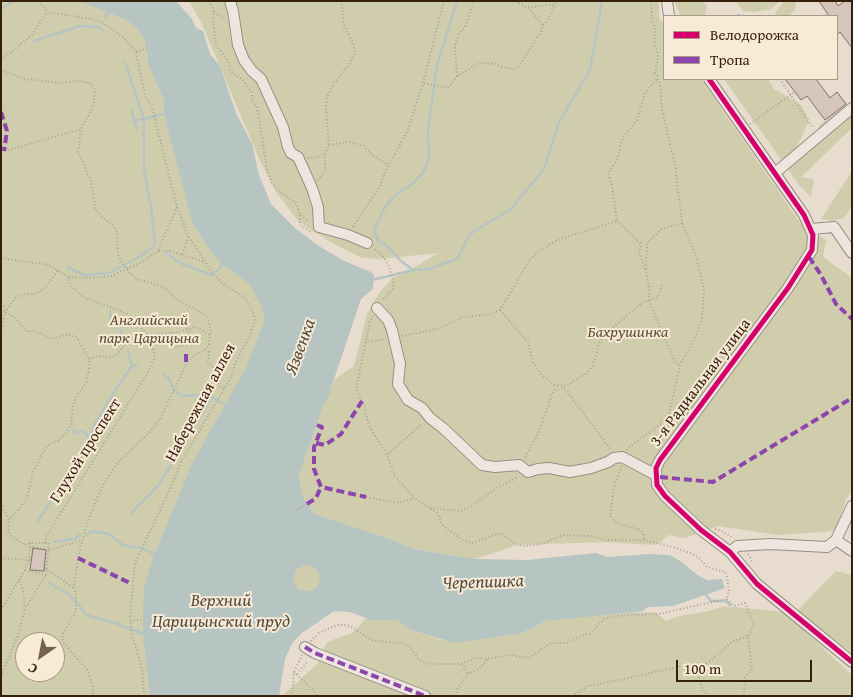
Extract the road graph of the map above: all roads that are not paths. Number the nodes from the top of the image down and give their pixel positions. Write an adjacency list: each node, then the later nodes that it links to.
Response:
1 (230, 1): 8 (street)
2 (667, 1): 3 (street)
3 (669, 15)
4 (710, 80): 6 (street)
5 (852, 108): 6 (street)
6 (775, 174): 7 (street)
7 (811, 229): 9 (street); 11 (street, 3-я Радиальная улица)
8 (367, 243)
9 (852, 253)
10 (377, 308): 11 (street)
11 (656, 475): 14 (street)
12 (852, 506): 13 (street)
13 (836, 540): 14 (street); 15 (street)
14 (730, 552): 17 (street)
15 (852, 552)
16 (305, 647): 18 (street)
17 (852, 662)
18 (425, 696)

